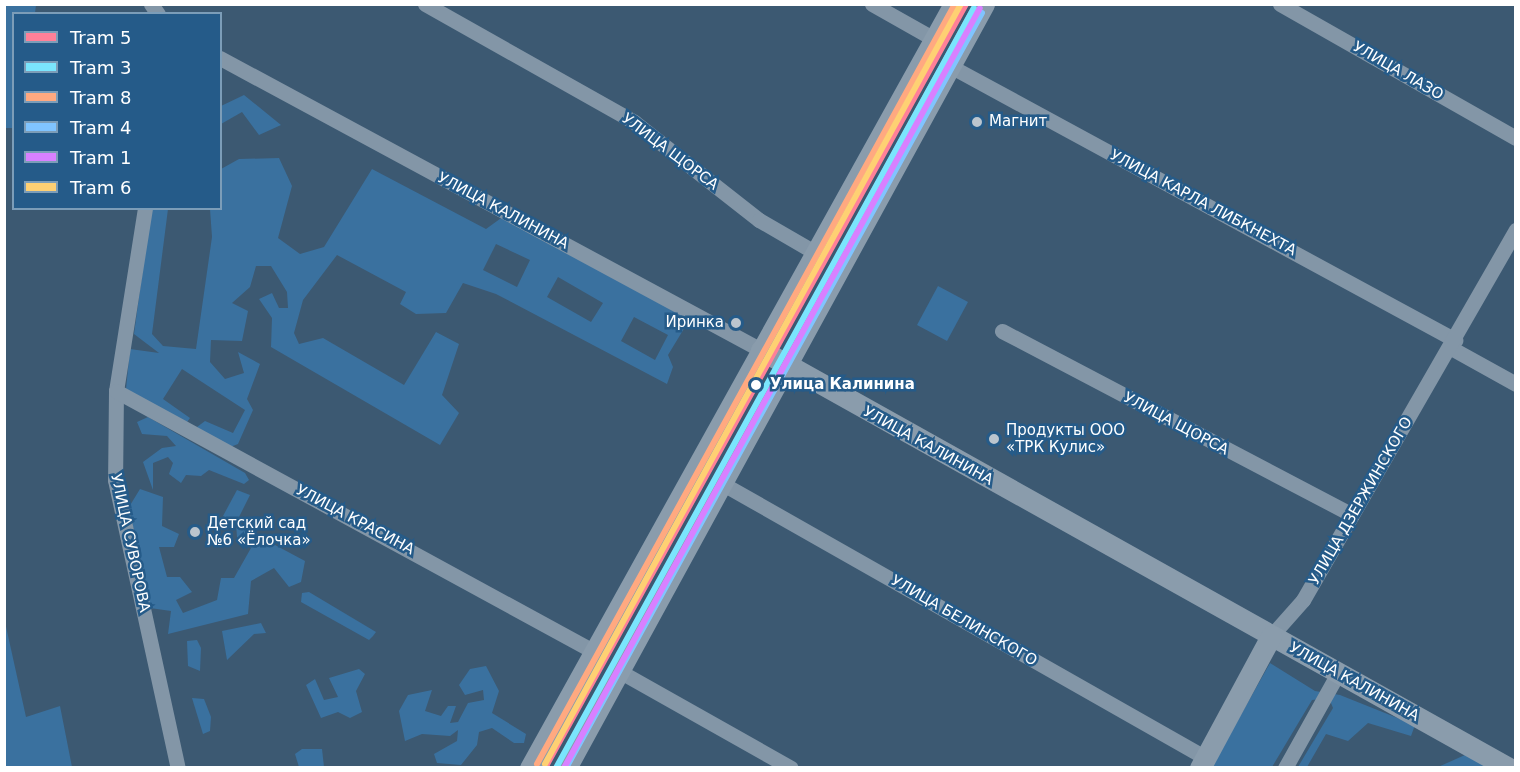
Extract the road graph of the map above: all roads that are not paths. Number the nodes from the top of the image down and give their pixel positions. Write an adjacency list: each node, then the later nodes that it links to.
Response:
1 (425, 4): 12 (street, УЛИЦА ЩОРСА)
2 (872, 4): 6 (street)
3 (954, 4): 6 (street)
4 (984, 4): 8 (street)
5 (1280, 4): 9 (street, УЛИЦА ЛАЗО)
6 (934, 39): 12 (street)
7 (222, 59): 15 (street, УЛИЦА КАЛИНИНА)
8 (950, 66): 14 (street, УЛИЦА КАРЛА ЛИБКНЕХТА); 16 (street)
9 (1515, 138)
10 (145, 210): 18 (street, УЛИЦА СУВОРОВА)
11 (1515, 230): 14 (street, УЛИЦА ДЗЕРЖИНСКОГО)
12 (816, 253): 15 (street)
13 (1002, 331): 20 (street, УЛИЦА ЩОРСА)
14 (1453, 344): 17 (street, УЛИЦА КАРЛА ЛИБКНЕХТА); 20 (street, УЛИЦА ДЗЕРЖИНСКОГО)
15 (761, 351): 16 (street, УЛИЦА КАЛИНИНА); 22 (street)
16 (788, 366): 19 (street); 21 (street, УЛИЦА КАЛИНИНА)
17 (1515, 384)
18 (116, 392): 22 (street, УЛИЦА КРАСИНА); 26 (street, УЛИЦА СУВОРОВА)
19 (723, 484): 23 (street); 25 (street, УЛИЦА БЕЛИНСКОГО)
20 (1352, 515): 21 (street, УЛИЦА ДЗЕРЖИНСКОГО)
21 (1271, 636): 24 (street, УЛИЦА КАЛИНИНА); 25 (street, УЛИЦА ДЗЕРЖИНСКОГО)
22 (593, 651): 27 (street)
23 (619, 671): 28 (street); 29 (street)
24 (1338, 673): 30 (street); 31 (street, УЛИЦА КАЛИНИНА)
25 (1203, 763)
26 (178, 768)
27 (530, 768)
28 (566, 768)
29 (791, 768)
30 (1285, 768)
31 (1509, 768)

